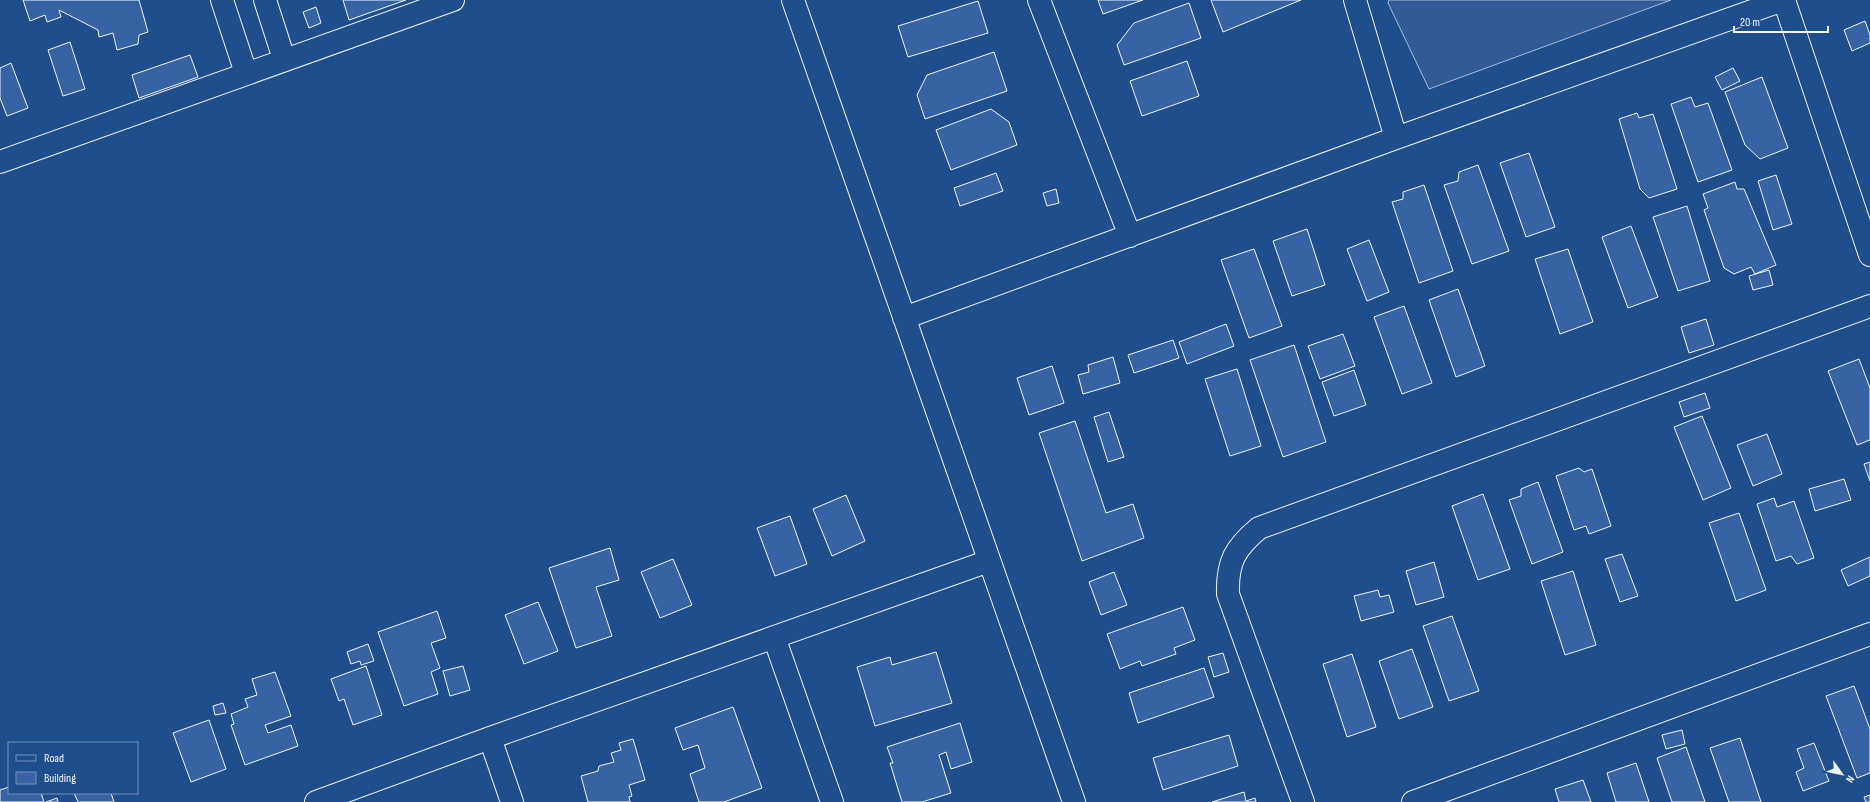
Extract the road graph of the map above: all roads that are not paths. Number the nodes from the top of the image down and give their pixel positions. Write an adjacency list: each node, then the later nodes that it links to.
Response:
1 (222, 0): 9 (street)
2 (265, 0): 8 (street)
3 (453, 0): 8 (street)
4 (793, 0): 15 (street)
5 (1039, 0): 12 (street)
6 (1355, 0): 10 (street)
7 (1783, 0): 10 (street); 13 (street)
8 (284, 59): 9 (street)
9 (246, 72): 11 (street)
10 (1396, 138): 12 (street)
11 (0, 162)
12 (1130, 236): 15 (street)
13 (1870, 255)
14 (1870, 306): 24 (street)
15 (904, 318): 16 (street)
16 (989, 561): 18 (street); 23 (street)
17 (1870, 634): 25 (street)
18 (774, 637): 19 (street); 22 (street)
19 (490, 738): 20 (street); 21 (street)
20 (316, 802)
21 (512, 802)
22 (832, 802)
23 (1074, 802)
24 (1303, 802)
25 (1413, 802)

